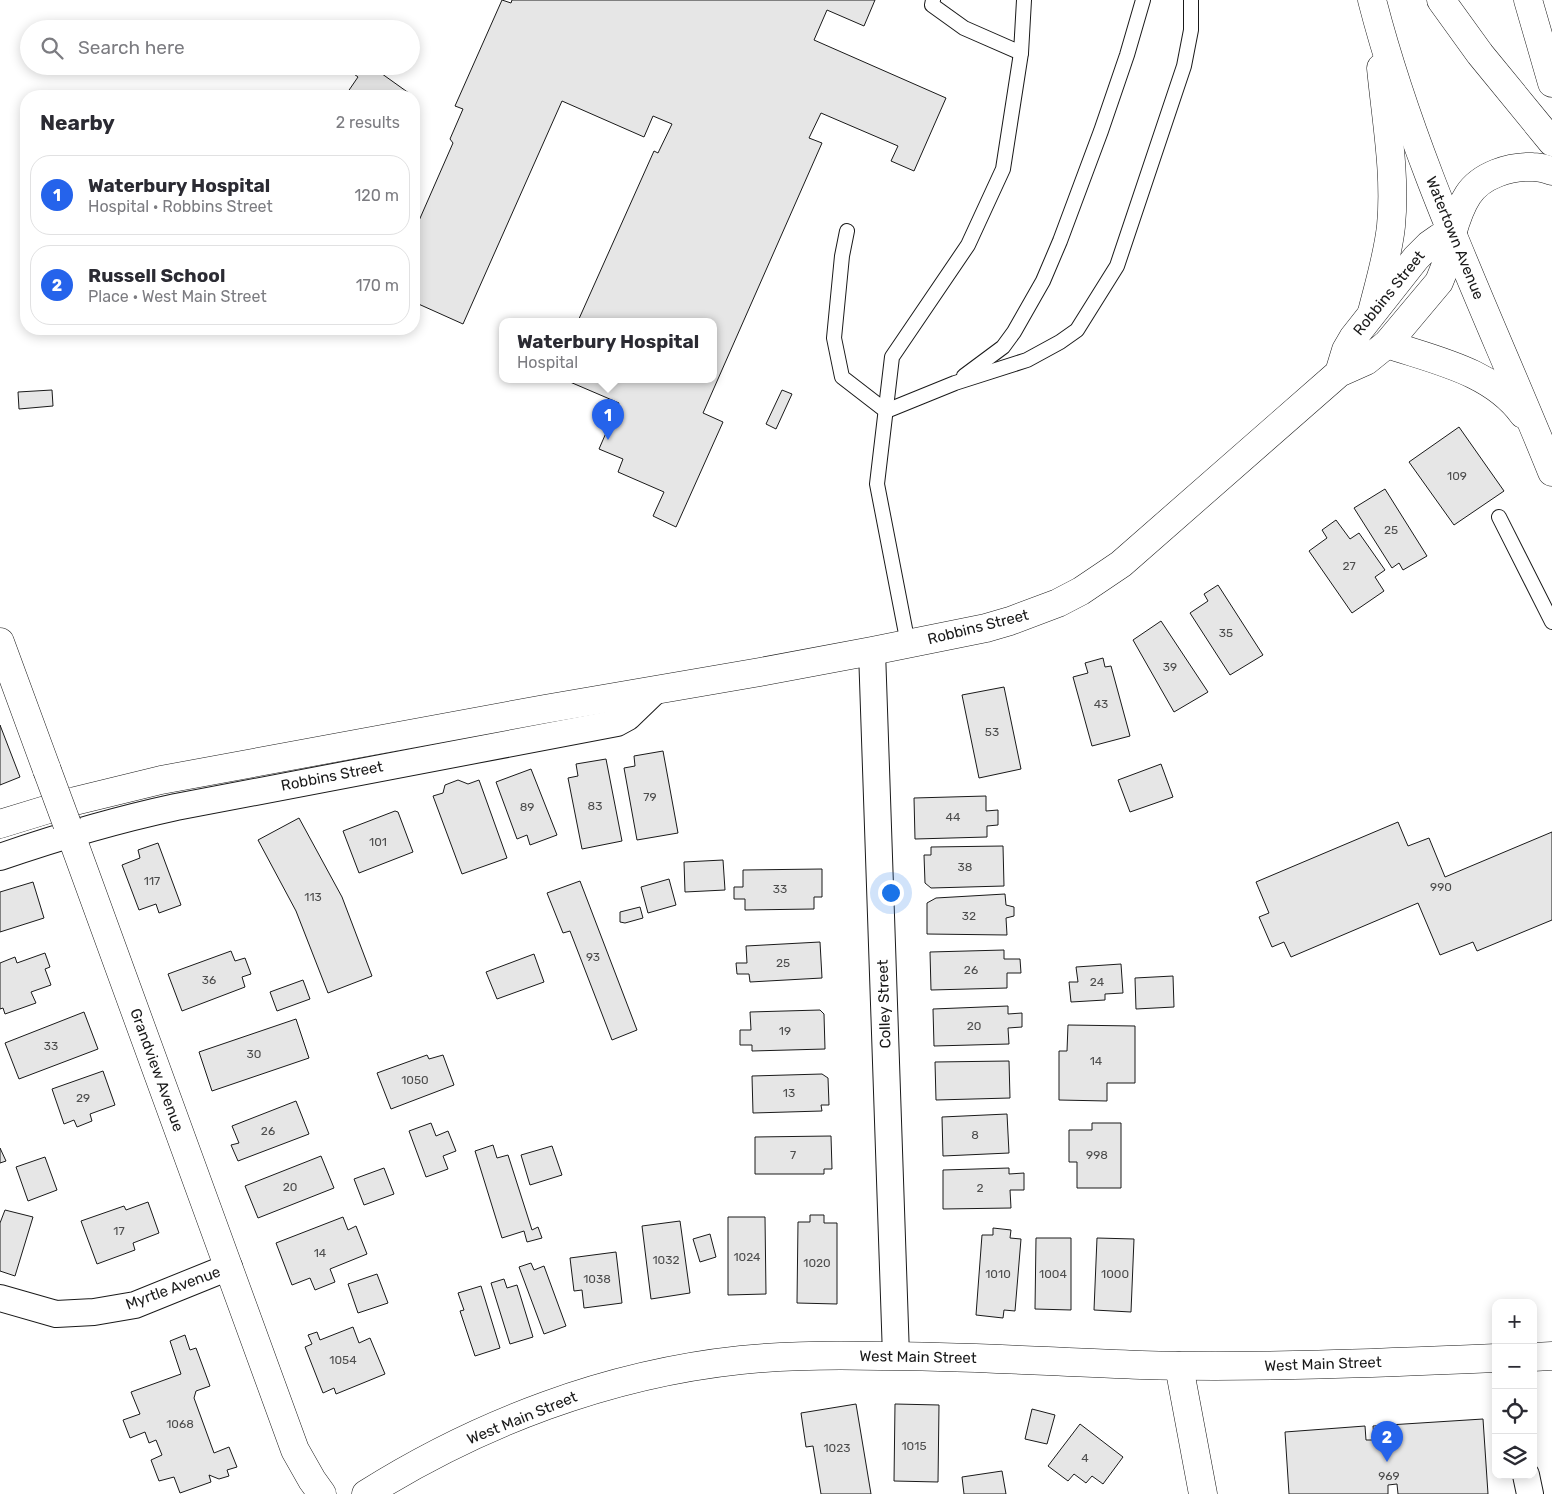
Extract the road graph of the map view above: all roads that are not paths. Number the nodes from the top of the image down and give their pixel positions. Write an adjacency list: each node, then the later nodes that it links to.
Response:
1 (932, 0): 8 (lane)
2 (1024, 0): 8 (lane)
3 (1143, 0): 17 (lane)
4 (1191, 0): 17 (lane)
5 (1441, 0): 10 (main road)
6 (1528, 0): 9 (main road)
7 (1373, 5): 13 (main road, Watertown Avenue); 14 (main road)
8 (1021, 52): 18 (lane)
9 (1552, 83)
10 (1552, 142)
11 (1552, 171): 13 (main road)
12 (847, 232): 18 (lane)
13 (1452, 234): 14 (main road, Robbins Street); 15 (main road, Robbins Street); 19 (main road, Watertown Avenue)
14 (1372, 312): 16 (main road, Robbins Street)
15 (1387, 344): 16 (main road, Robbins Street); 19 (main road)
16 (1339, 373): 24 (main road, Robbins Street)
17 (955, 382): 18 (lane)
18 (886, 411): 24 (lane)
19 (1535, 429): 20 (main road, Watertown Avenue)
20 (1552, 472)
21 (1499, 517): 22 (lane)
22 (1552, 622)
23 (0, 642): 28 (main road, Grandview Avenue, bridge)
24 (908, 644): 25 (main road, Robbins Street)
25 (872, 651): 26 (main road, Robbins Street); 32 (street, Colley Street)
26 (656, 690): 27 (main road, Robbins Street); 28 (street, Robbins Street)
27 (0, 824)
28 (69, 829): 29 (street, Robbins Street); 30 (main road, Grandview Avenue)
29 (0, 857)
30 (228, 1267): 31 (street, Myrtle Avenue); 38 (main road, Grandview Avenue)
31 (0, 1298)
32 (896, 1356): 36 (main road, West Main Street); 39 (main road, West Main Street)
33 (1537, 1356): 34 (main road)
34 (1552, 1356)
35 (1492, 1358): 36 (main road, West Main Street)
36 (1179, 1366): 40 (main road)
37 (1527, 1479): 41 (street)
38 (322, 1494)
39 (366, 1494)
40 (1203, 1494)
41 (1530, 1494)

